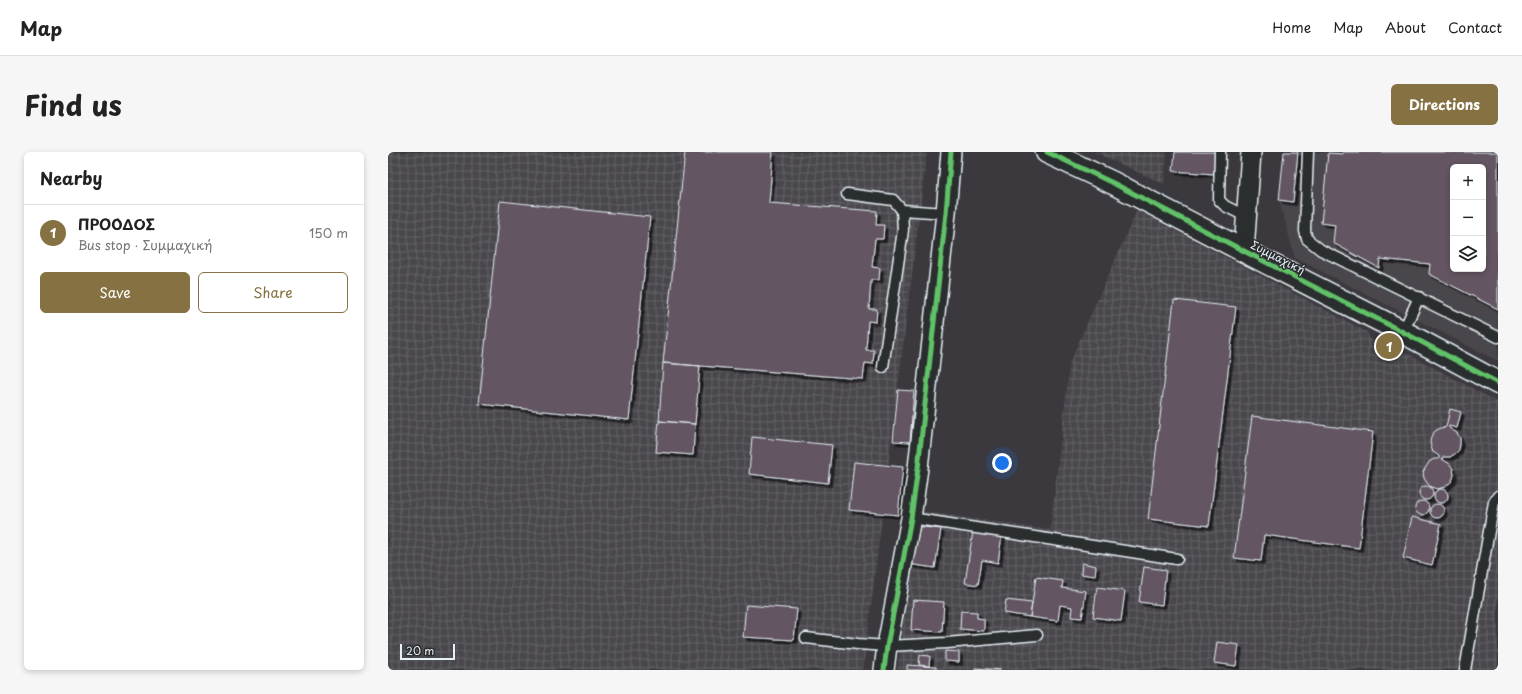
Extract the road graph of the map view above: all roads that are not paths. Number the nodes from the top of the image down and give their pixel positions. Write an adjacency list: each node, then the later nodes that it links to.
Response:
1 (951, 152): 8 (street)
2 (1047, 152): 10 (street, Συμμαχική)
3 (1220, 152): 9 (lane)
4 (1251, 152): 9 (street)
5 (1308, 152): 11 (lane)
6 (847, 194): 7 (lane)
7 (902, 210): 8 (lane); 14 (lane)
8 (946, 213): 17 (street)
9 (1247, 217): 10 (street)
10 (1244, 252): 12 (street, Συμμαχική)
11 (1419, 297): 12 (lane); 13 (lane)
12 (1403, 332): 15 (street, Συμμαχική)
13 (1498, 337)
14 (883, 367)
15 (1498, 383)
16 (1498, 496): 23 (lane)
17 (911, 518): 18 (lane); 21 (street)
18 (1177, 559)
19 (1037, 635): 21 (lane)
20 (806, 638): 21 (lane)
21 (887, 646): 22 (street)
22 (884, 670)
23 (1465, 670)

